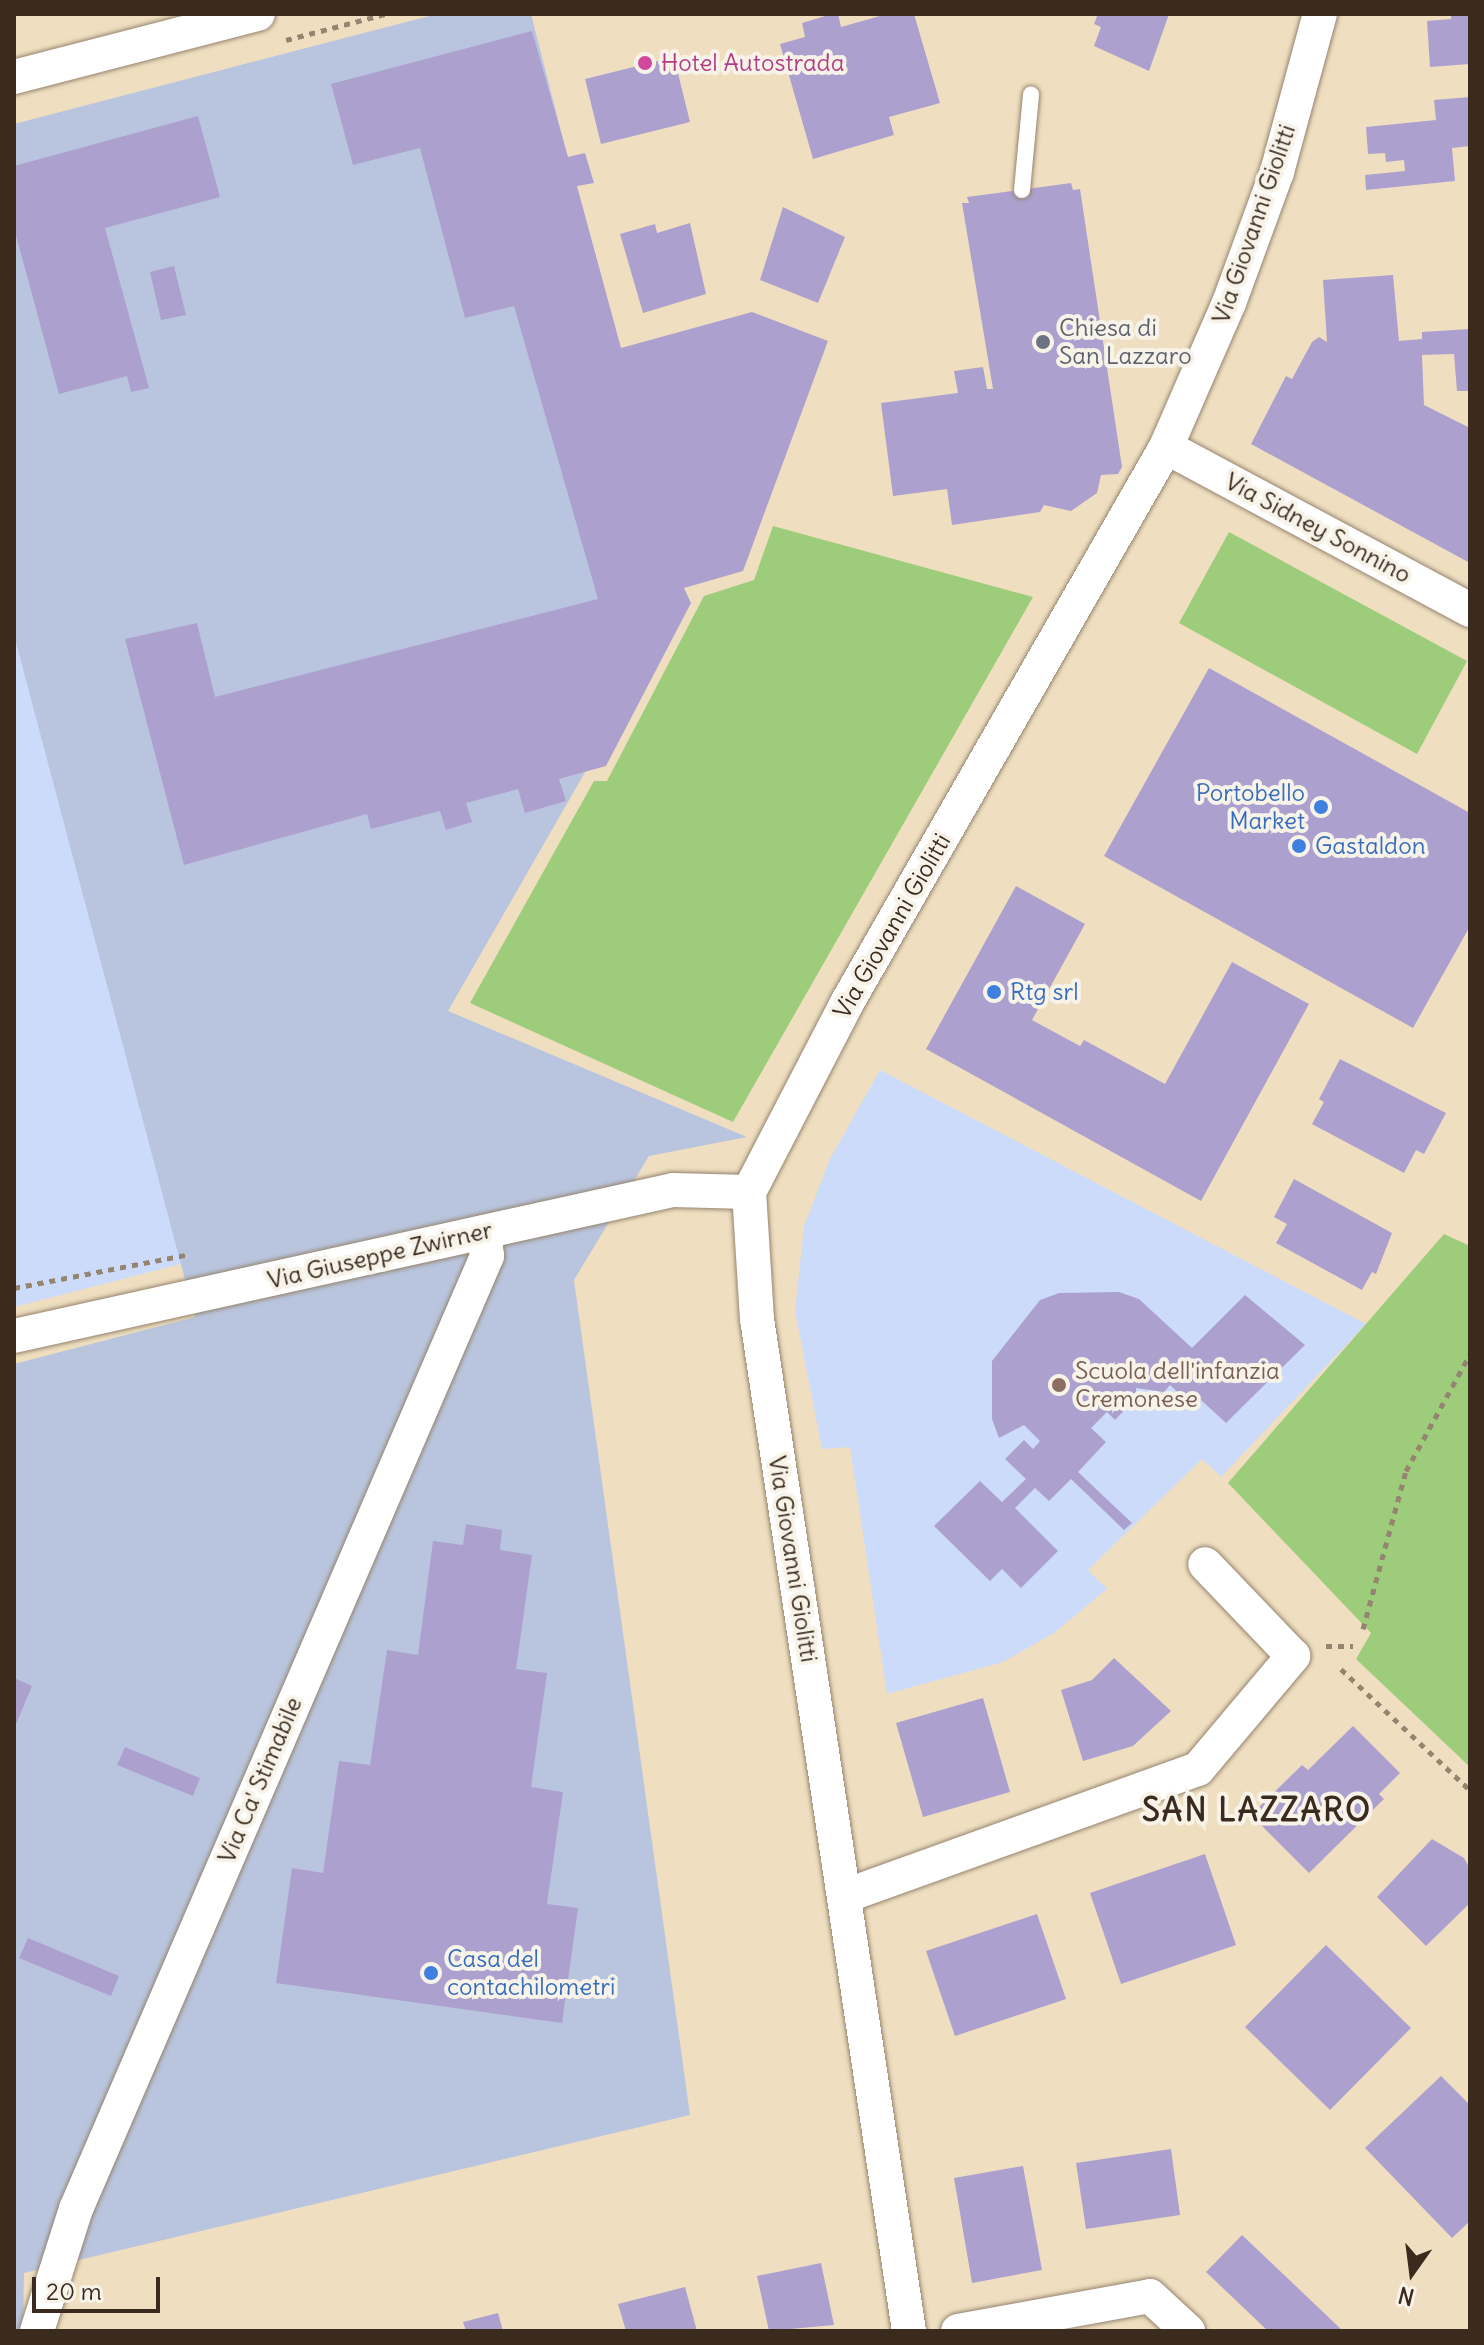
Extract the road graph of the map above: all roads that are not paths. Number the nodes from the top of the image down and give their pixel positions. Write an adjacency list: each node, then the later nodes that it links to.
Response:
1 (258, 14): 3 (street)
2 (1320, 14): 6 (street, Via Giovanni Giolitti)
3 (14, 77)
4 (1031, 94): 5 (lane)
5 (1022, 190)
6 (1166, 447): 7 (street, Via Sidney Sonnino); 8 (street, Via Giovanni Giolitti)
7 (1470, 610)
8 (749, 1192): 9 (street, Via Giuseppe Zwirner); 12 (street, Via Giovanni Giolitti)
9 (484, 1232): 10 (street, Via Giuseppe Zwirner); 13 (street, Via Ca' Stimabile)
10 (14, 1336)
11 (1205, 1564): 12 (street)
12 (845, 1896): 14 (street, Via Giovanni Giolitti)
13 (37, 2331)
14 (909, 2331)
15 (958, 2331): 16 (street)
16 (1188, 2331)

